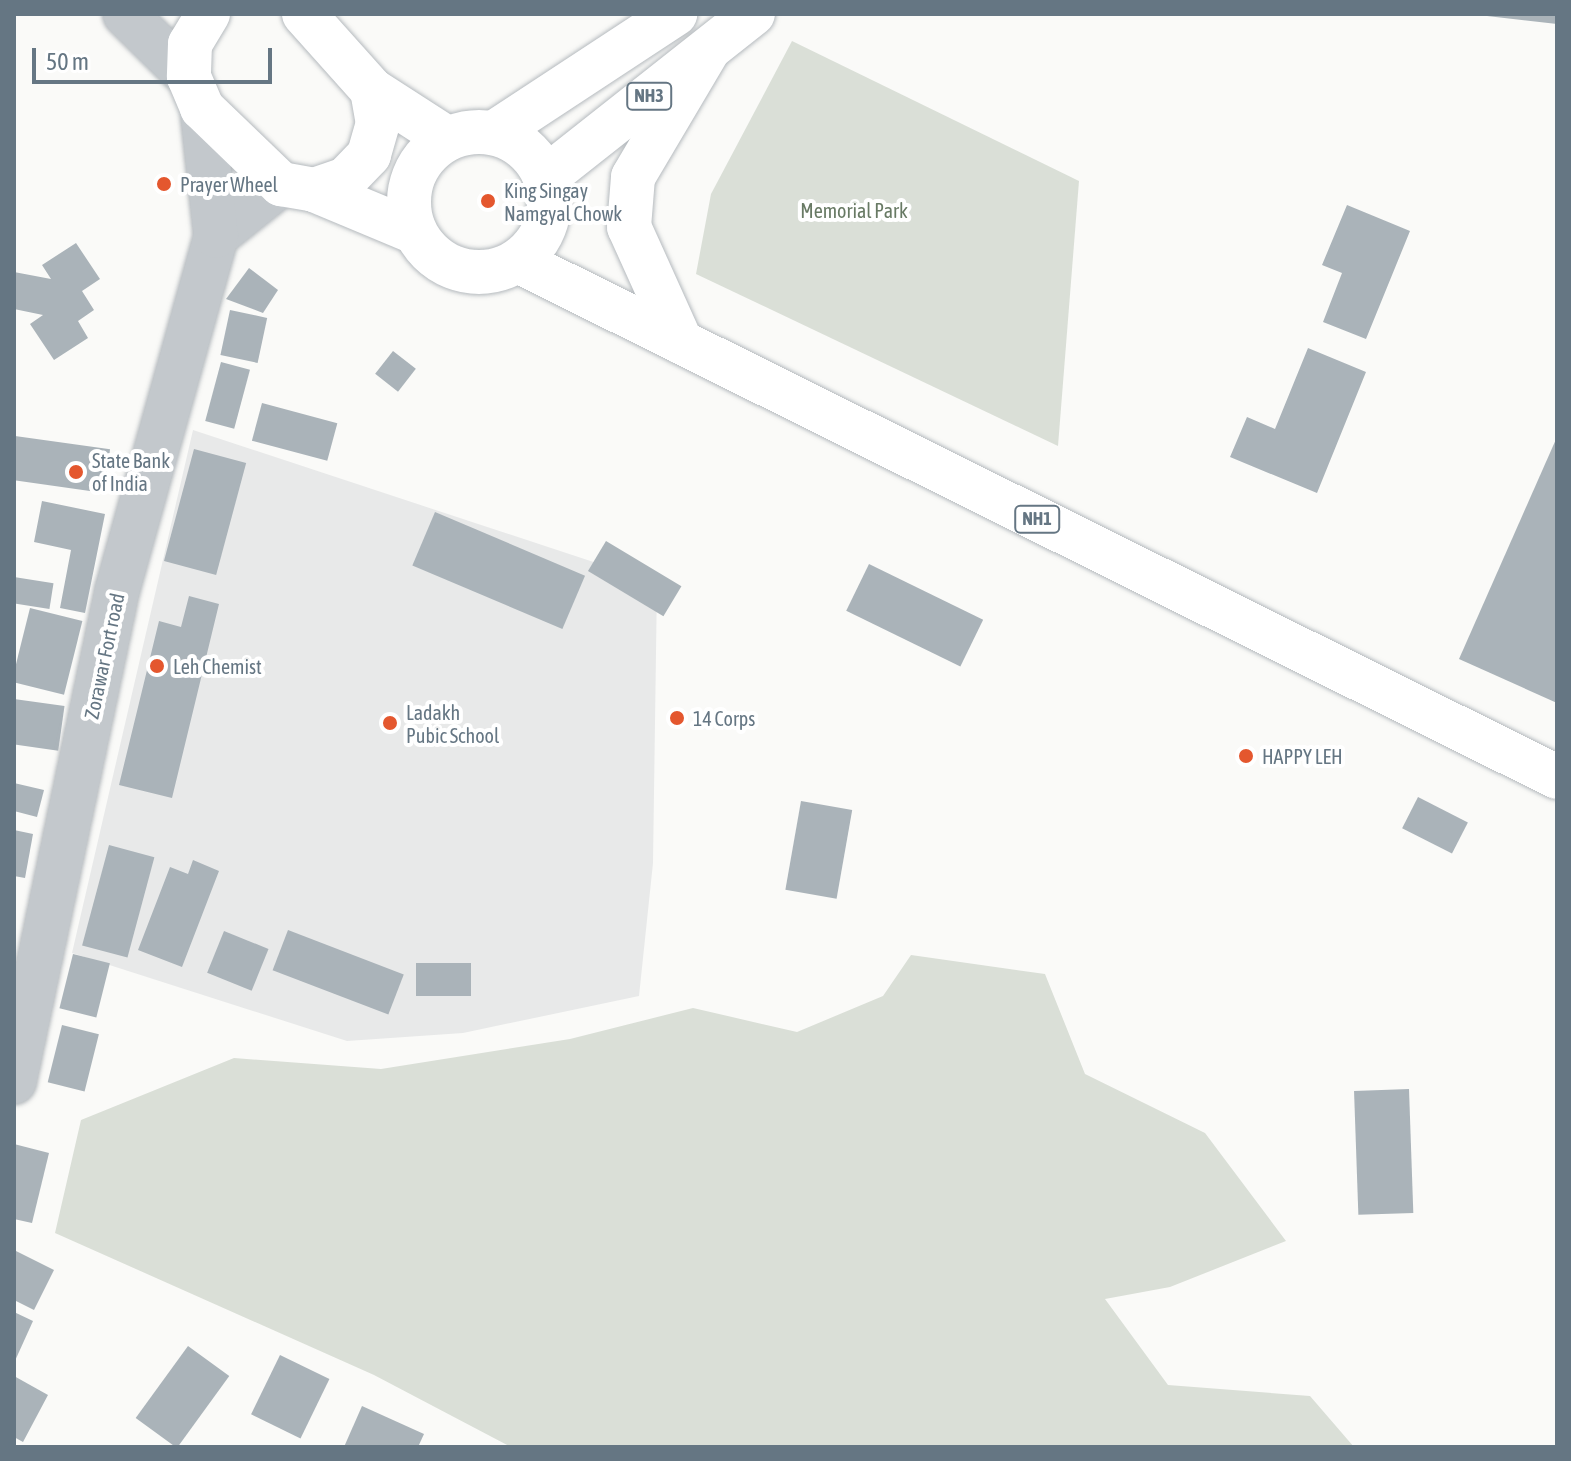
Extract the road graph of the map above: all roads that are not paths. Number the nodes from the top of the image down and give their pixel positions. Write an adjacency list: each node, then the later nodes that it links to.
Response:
1 (125, 14): 9 (street)
2 (149, 14): 6 (street)
3 (304, 14): 8 (main road)
4 (675, 14): 10 (main road, NH3)
5 (753, 14): 7 (main road, NH3)
6 (205, 16): 9 (main road)
7 (708, 50): 12 (main road, NH3); 17 (main road)
8 (372, 90): 11 (main road); 13 (main road)
9 (196, 93): 13 (main road); 15 (street)
10 (494, 133): 11 (main road); 12 (main road)
11 (448, 139): 14 (main road)
12 (545, 178): 16 (main road)
13 (297, 187): 14 (main road); 15 (street)
14 (415, 232): 16 (main road)
15 (216, 236): 19 (street, Zorawar Fort road)
16 (518, 261): 17 (main road, NH1)
17 (681, 342): 18 (main road, NH1)
18 (1557, 777)
19 (14, 1082)

